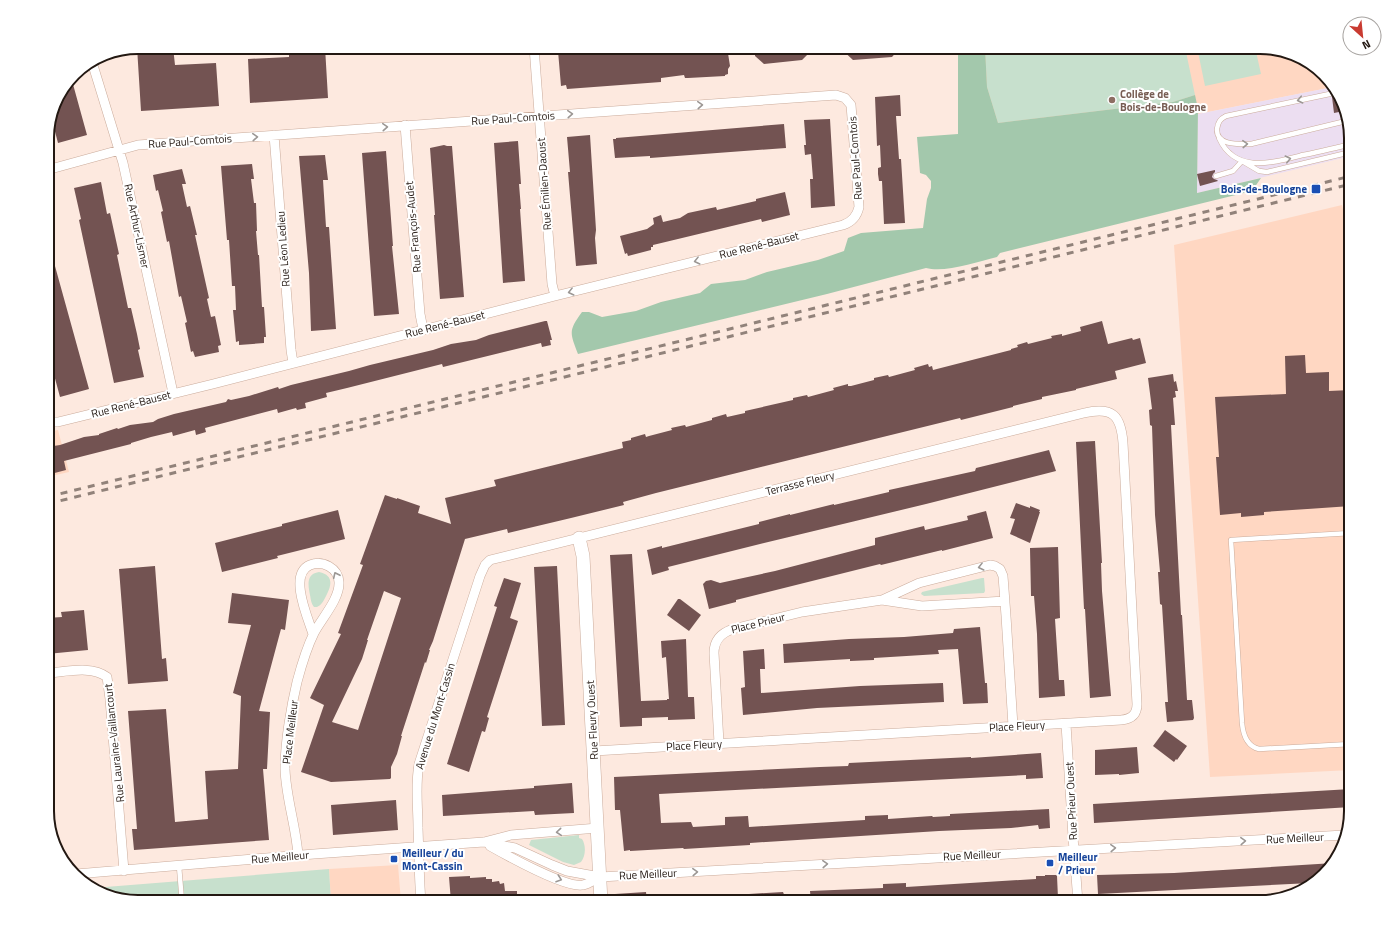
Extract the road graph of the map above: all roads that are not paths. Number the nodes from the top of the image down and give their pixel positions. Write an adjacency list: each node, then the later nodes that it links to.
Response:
1 (535, 54): 4 (street, Rue Émilien-Daoust)
2 (93, 67): 10 (street, Rue Arthur-Lismer)
3 (1331, 93): 8 (lane, one-way to 8)
4 (539, 116): 6 (street, Rue Paul-Comtois); 15 (street, Rue Paul-Comtois, one-way to 15); 16 (street, Rue Émilien-Daoust)
5 (1342, 122): 8 (lane, one-way to 5)
6 (405, 125): 7 (street, Rue Paul-Comtois, one-way to 6); 17 (street, Rue François-Audet)
7 (274, 135): 10 (street, Rue Paul-Comtois, one-way to 7); 18 (street, Rue Léon Ledieu)
8 (1219, 138): 12 (lane)
9 (1344, 146): 12 (lane, one-way to 9)
10 (119, 150): 13 (street, Rue Paul-Comtois); 19 (street, Rue Arthur-Lismer)
11 (1344, 154): 12 (lane)
12 (1242, 161): 14 (lane)
13 (54, 168)
14 (1216, 176)
15 (843, 225): 16 (street, Rue René-Bauset, one-way to 16)
16 (555, 296): 17 (street, Rue René-Bauset)
17 (423, 329): 18 (street, Rue René-Bauset)
18 (294, 363): 19 (street, Rue René-Bauset)
19 (173, 393): 21 (street, Rue René-Bauset)
20 (1112, 414): 23 (street, Terrasse Fleury); 29 (street, Place Fleury)
21 (54, 423)
22 (1344, 533): 32 (lane)
23 (579, 538): 24 (street, Terrasse Fleury); 33 (street, Rue Fleury Ouest)
24 (488, 562): 37 (street, Avenue du Mont-Cassin)
25 (882, 600): 26 (street, Place Prieur); 26 (street, Place Prieur, one-way to 25); 31 (street, Place Prieur)
26 (1005, 601): 30 (street, Place Prieur)
27 (313, 634): 27 (street, Place Meilleur, one-way to 27); 39 (street, Place Meilleur)
28 (54, 673): 41 (street, Rue Lauraine-Vaillancourt)
29 (1066, 724): 30 (street, Place Fleury); 38 (street, Rue Prieur Ouest)
30 (1013, 726): 31 (street, Place Fleury)
31 (718, 743): 33 (street, Place Fleury)
32 (1344, 744)
33 (594, 751): 34 (street, Rue Fleury Ouest)
34 (598, 828): 36 (street, Rue Meilleur, one-way to 36); 43 (street, Rue Fleury Ouest)
35 (1340, 835): 38 (street, Rue Meilleur, one-way to 35)
36 (484, 842): 37 (street, Rue Meilleur); 43 (street, Rue Meilleur)
37 (418, 846): 39 (street, Rue Meilleur); 45 (street, Avenue du Mont-Cassin)
38 (1074, 850): 43 (street, Rue Meilleur, one-way to 38); 47 (street, Rue Prieur Ouest)
39 (298, 855): 40 (street, Rue Meilleur)
40 (179, 866): 41 (street, Rue Meilleur); 44 (lane)
41 (124, 871): 42 (street, Rue Meilleur)
42 (83, 874)
43 (600, 877): 46 (street, Rue Fleury Ouest)
44 (181, 895)
45 (421, 895)
46 (601, 895)
47 (1077, 895)

